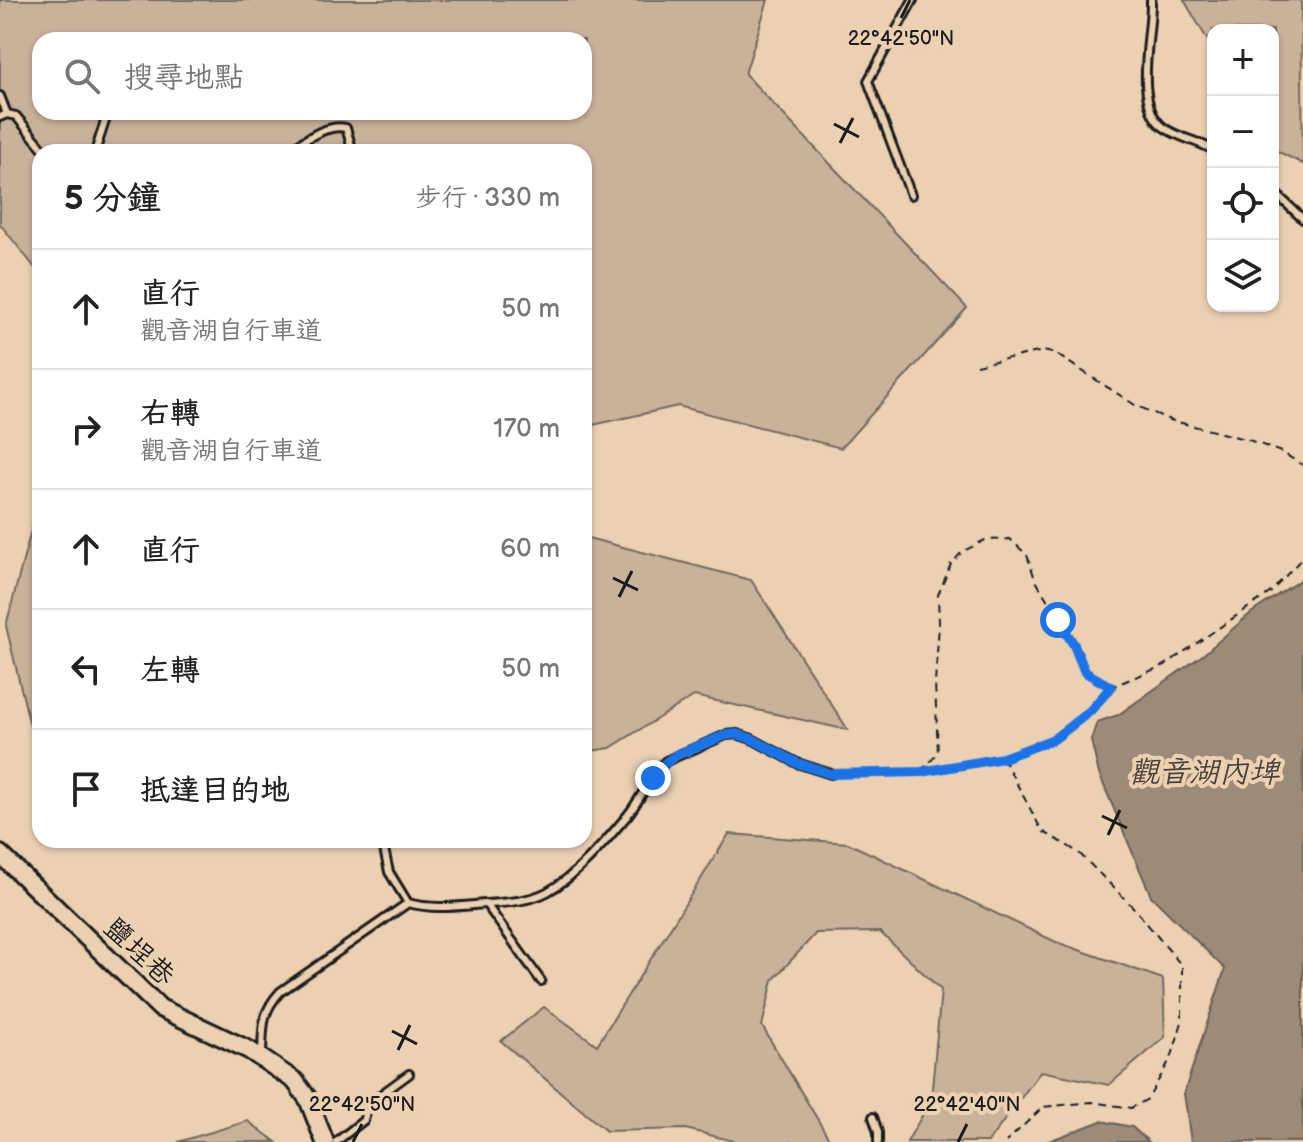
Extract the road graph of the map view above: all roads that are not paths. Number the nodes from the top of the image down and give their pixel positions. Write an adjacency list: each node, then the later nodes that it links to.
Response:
1 (913, 0): 11 (lane)
2 (1151, 0): 10 (lane)
3 (0, 96): 4 (lane)
4 (4, 115): 6 (lane)
5 (105, 120): 7 (lane)
6 (39, 144)
7 (98, 144)
8 (300, 144): 9 (lane)
9 (351, 144)
10 (1207, 147)
11 (911, 195)
12 (1279, 197): 13 (lane)
13 (1303, 219)
14 (831, 774): 18 (lane)
15 (384, 848): 17 (lane)
16 (0, 854): 20 (street, 鹽埕巷)
17 (408, 903): 18 (lane); 20 (lane)
18 (486, 904): 19 (lane)
19 (541, 981)
20 (262, 1058): 23 (street, 鹽埕巷)
21 (409, 1074): 24 (lane)
22 (873, 1117): 25 (lane)
23 (325, 1142)
24 (336, 1142)
25 (878, 1142)

